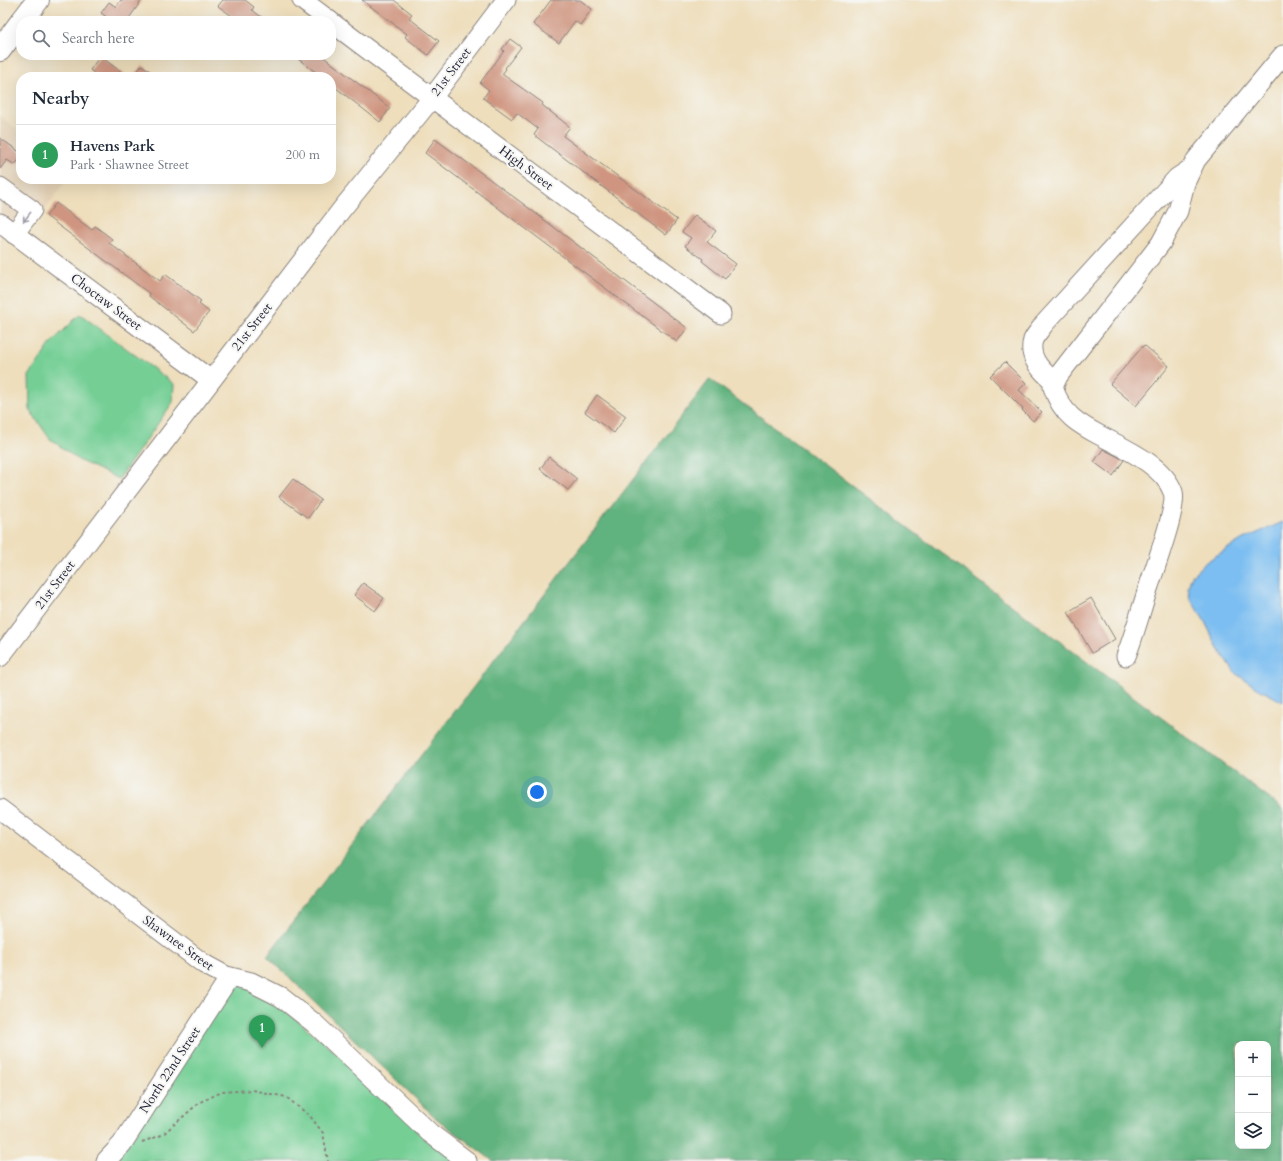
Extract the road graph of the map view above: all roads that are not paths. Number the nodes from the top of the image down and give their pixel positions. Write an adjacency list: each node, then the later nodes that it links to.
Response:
1 (38, 0): 4 (main road)
2 (302, 0): 5 (street, High Street)
3 (506, 0): 10 (street, 21st Street)
4 (25, 16)
5 (324, 16)
6 (336, 25): 10 (street, High Street)
7 (16, 28): 8 (main road)
8 (0, 50)
9 (1283, 55): 11 (street)
10 (432, 98): 14 (street, High Street); 16 (street, 21st Street)
11 (1193, 167): 15 (street); 15 (street)
12 (0, 187): 13 (street, one-way to 13)
13 (7, 228): 16 (street, Choctaw Street)
14 (721, 314)
15 (1058, 376): 17 (street)
16 (211, 380): 18 (street, 21st Street)
17 (1126, 656)
18 (0, 657)
19 (0, 809): 20 (street, Shawnee Street)
20 (230, 977): 21 (street, North 22nd Street); 22 (street, Shawnee Street)
21 (106, 1161)
22 (467, 1161)

